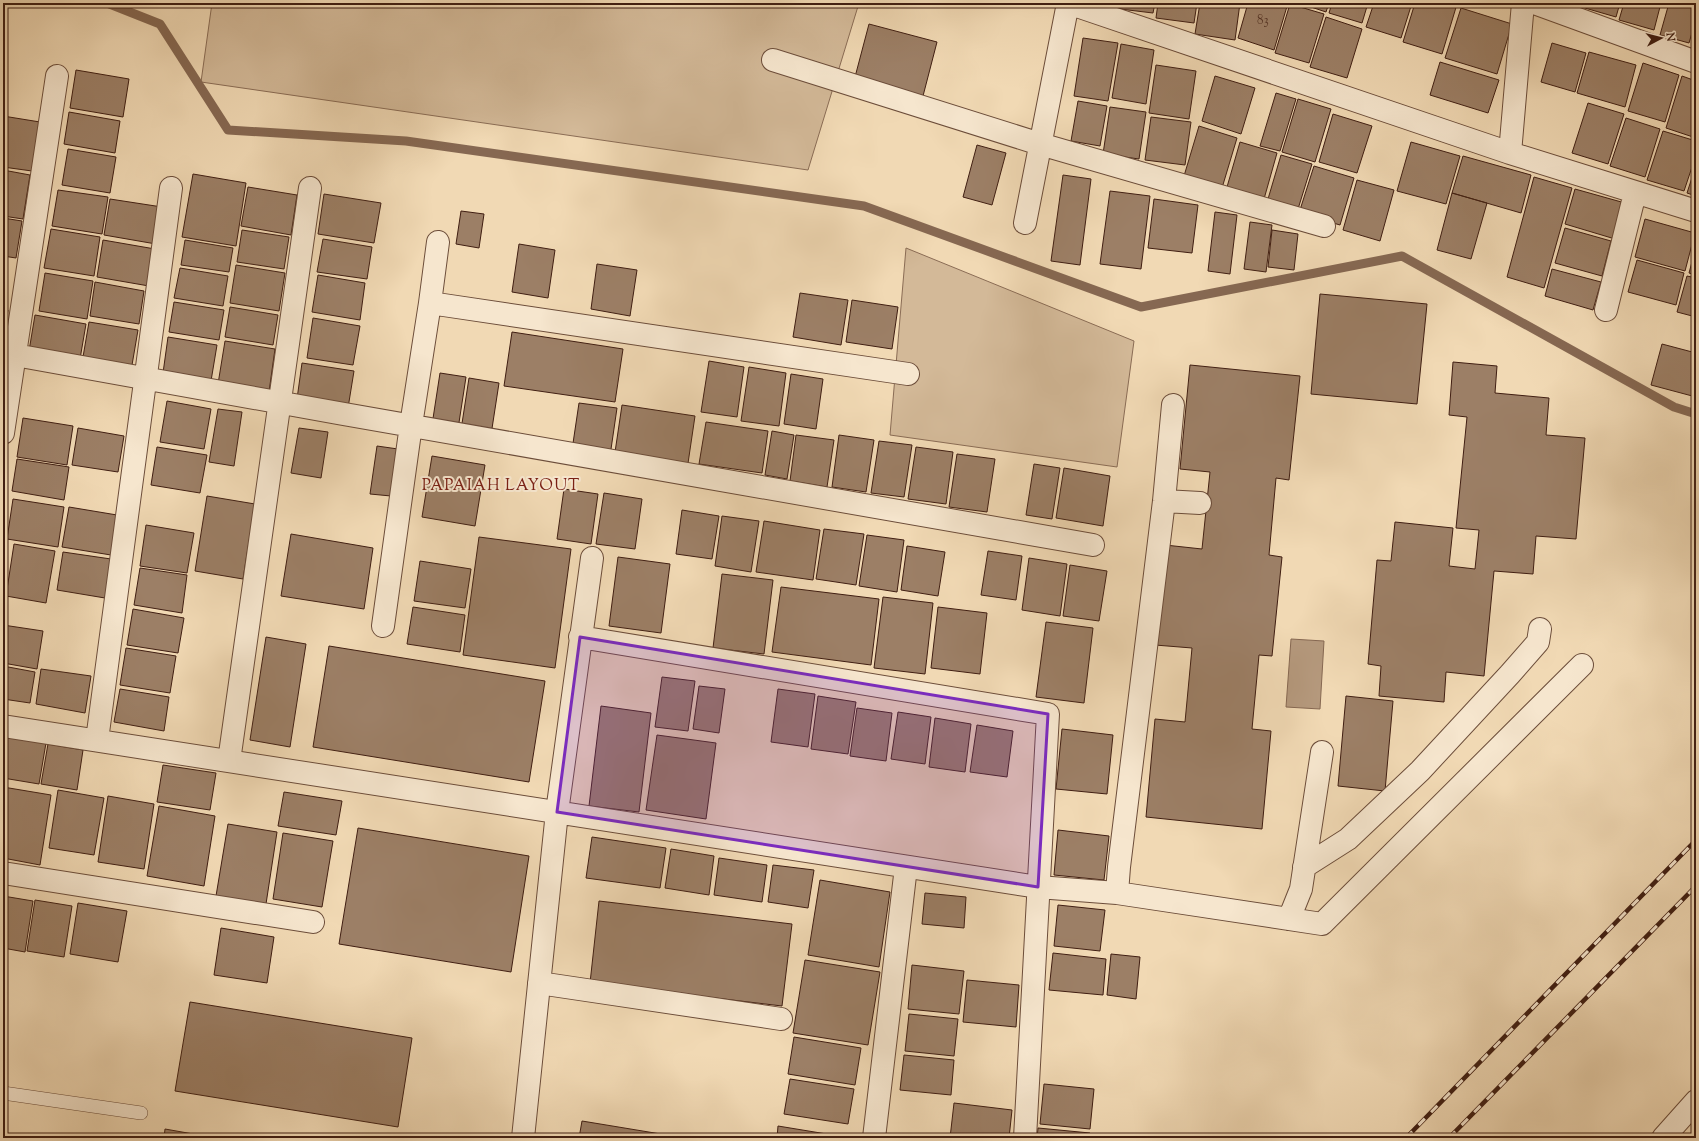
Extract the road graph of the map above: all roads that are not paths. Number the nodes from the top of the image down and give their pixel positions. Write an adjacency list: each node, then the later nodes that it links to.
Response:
1 (1068, 3): 7 (street); 8 (street)
2 (1523, 3): 8 (street)
3 (1534, 3): 5 (street)
4 (773, 60): 7 (street)
5 (1696, 62)
6 (57, 76): 18 (street)
7 (1040, 144): 13 (street); 14 (street)
8 (1510, 153): 11 (street)
9 (171, 188): 20 (street)
10 (310, 188): 21 (street)
11 (1635, 193): 12 (street); 17 (street)
12 (1696, 211)
13 (1025, 223)
14 (1324, 226)
15 (438, 242): 16 (street)
16 (430, 304): 19 (street); 23 (street)
17 (1606, 310)
18 (15, 355): 20 (street); 24 (street)
19 (908, 374)
20 (146, 379): 21 (street); 34 (street)
21 (280, 402): 23 (street); 36 (street)
22 (1173, 405): 25 (street)
23 (411, 425): 27 (street); 29 (street)
24 (3, 433)
25 (1164, 501): 26 (street); 42 (street)
26 (1200, 503)
27 (1093, 545)
28 (592, 558): 31 (street)
29 (383, 626)
30 (1540, 629): 38 (street)
31 (580, 637): 37 (street); 41 (street)
32 (1582, 665): 43 (street)
33 (3, 726): 34 (street)
34 (97, 740): 36 (street)
35 (1322, 752): 38 (street)
36 (229, 761): 37 (street)
37 (557, 812): 39 (street); 45 (street)
38 (1304, 866): 43 (street)
39 (906, 867): 41 (street); 51 (street)
40 (3, 873): 44 (street)
41 (1038, 887): 42 (street); 52 (street)
42 (1117, 893): 43 (street)
43 (1289, 919)
44 (313, 922)
45 (539, 983): 46 (street); 50 (street)
46 (781, 1018)
47 (3, 1093): 49 (lane)
48 (1696, 1101): 53 (street)
49 (141, 1113)
50 (523, 1138)
51 (874, 1138)
52 (1025, 1138)
53 (1663, 1138)

